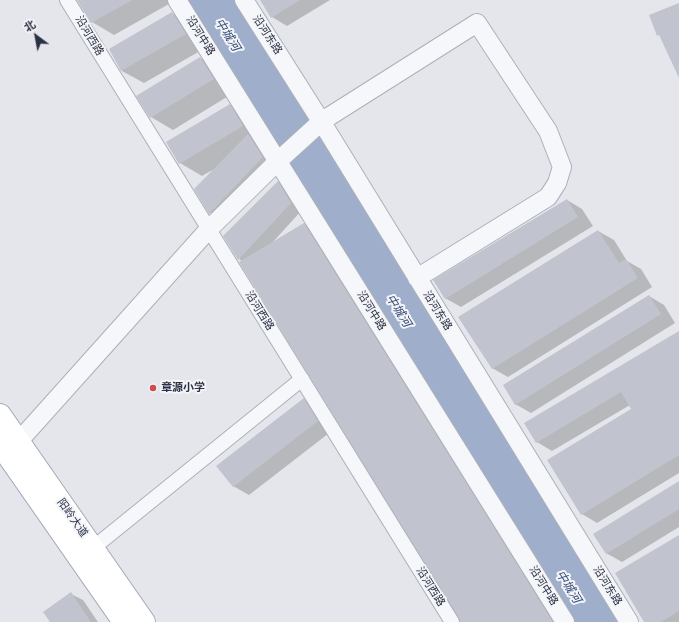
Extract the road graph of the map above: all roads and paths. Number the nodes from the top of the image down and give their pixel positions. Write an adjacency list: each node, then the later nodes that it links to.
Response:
1 (68, 0): 6 (street, 沿河西路)
2 (177, 0): 5 (street, 沿河中路)
3 (244, 0): 4 (street, 沿河东路)
4 (316, 127): 5 (street); 7 (street, 沿河东路); 7 (street)
5 (282, 157): 6 (street); 15 (street, 沿河中路)
6 (208, 230): 8 (street, 沿河西路); 10 (street)
7 (417, 278): 16 (street, 沿河东路)
8 (302, 379): 11 (street); 14 (street, 沿河西路)
9 (0, 415): 10 (main road, 阳岭大道)
10 (6, 450): 11 (main road, 阳岭大道); 12 (main road, 阳岭大道)
11 (93, 548): 13 (main road, 阳岭大道)
12 (124, 622)
13 (144, 622)
14 (452, 622)
15 (565, 622)
16 (630, 622)

